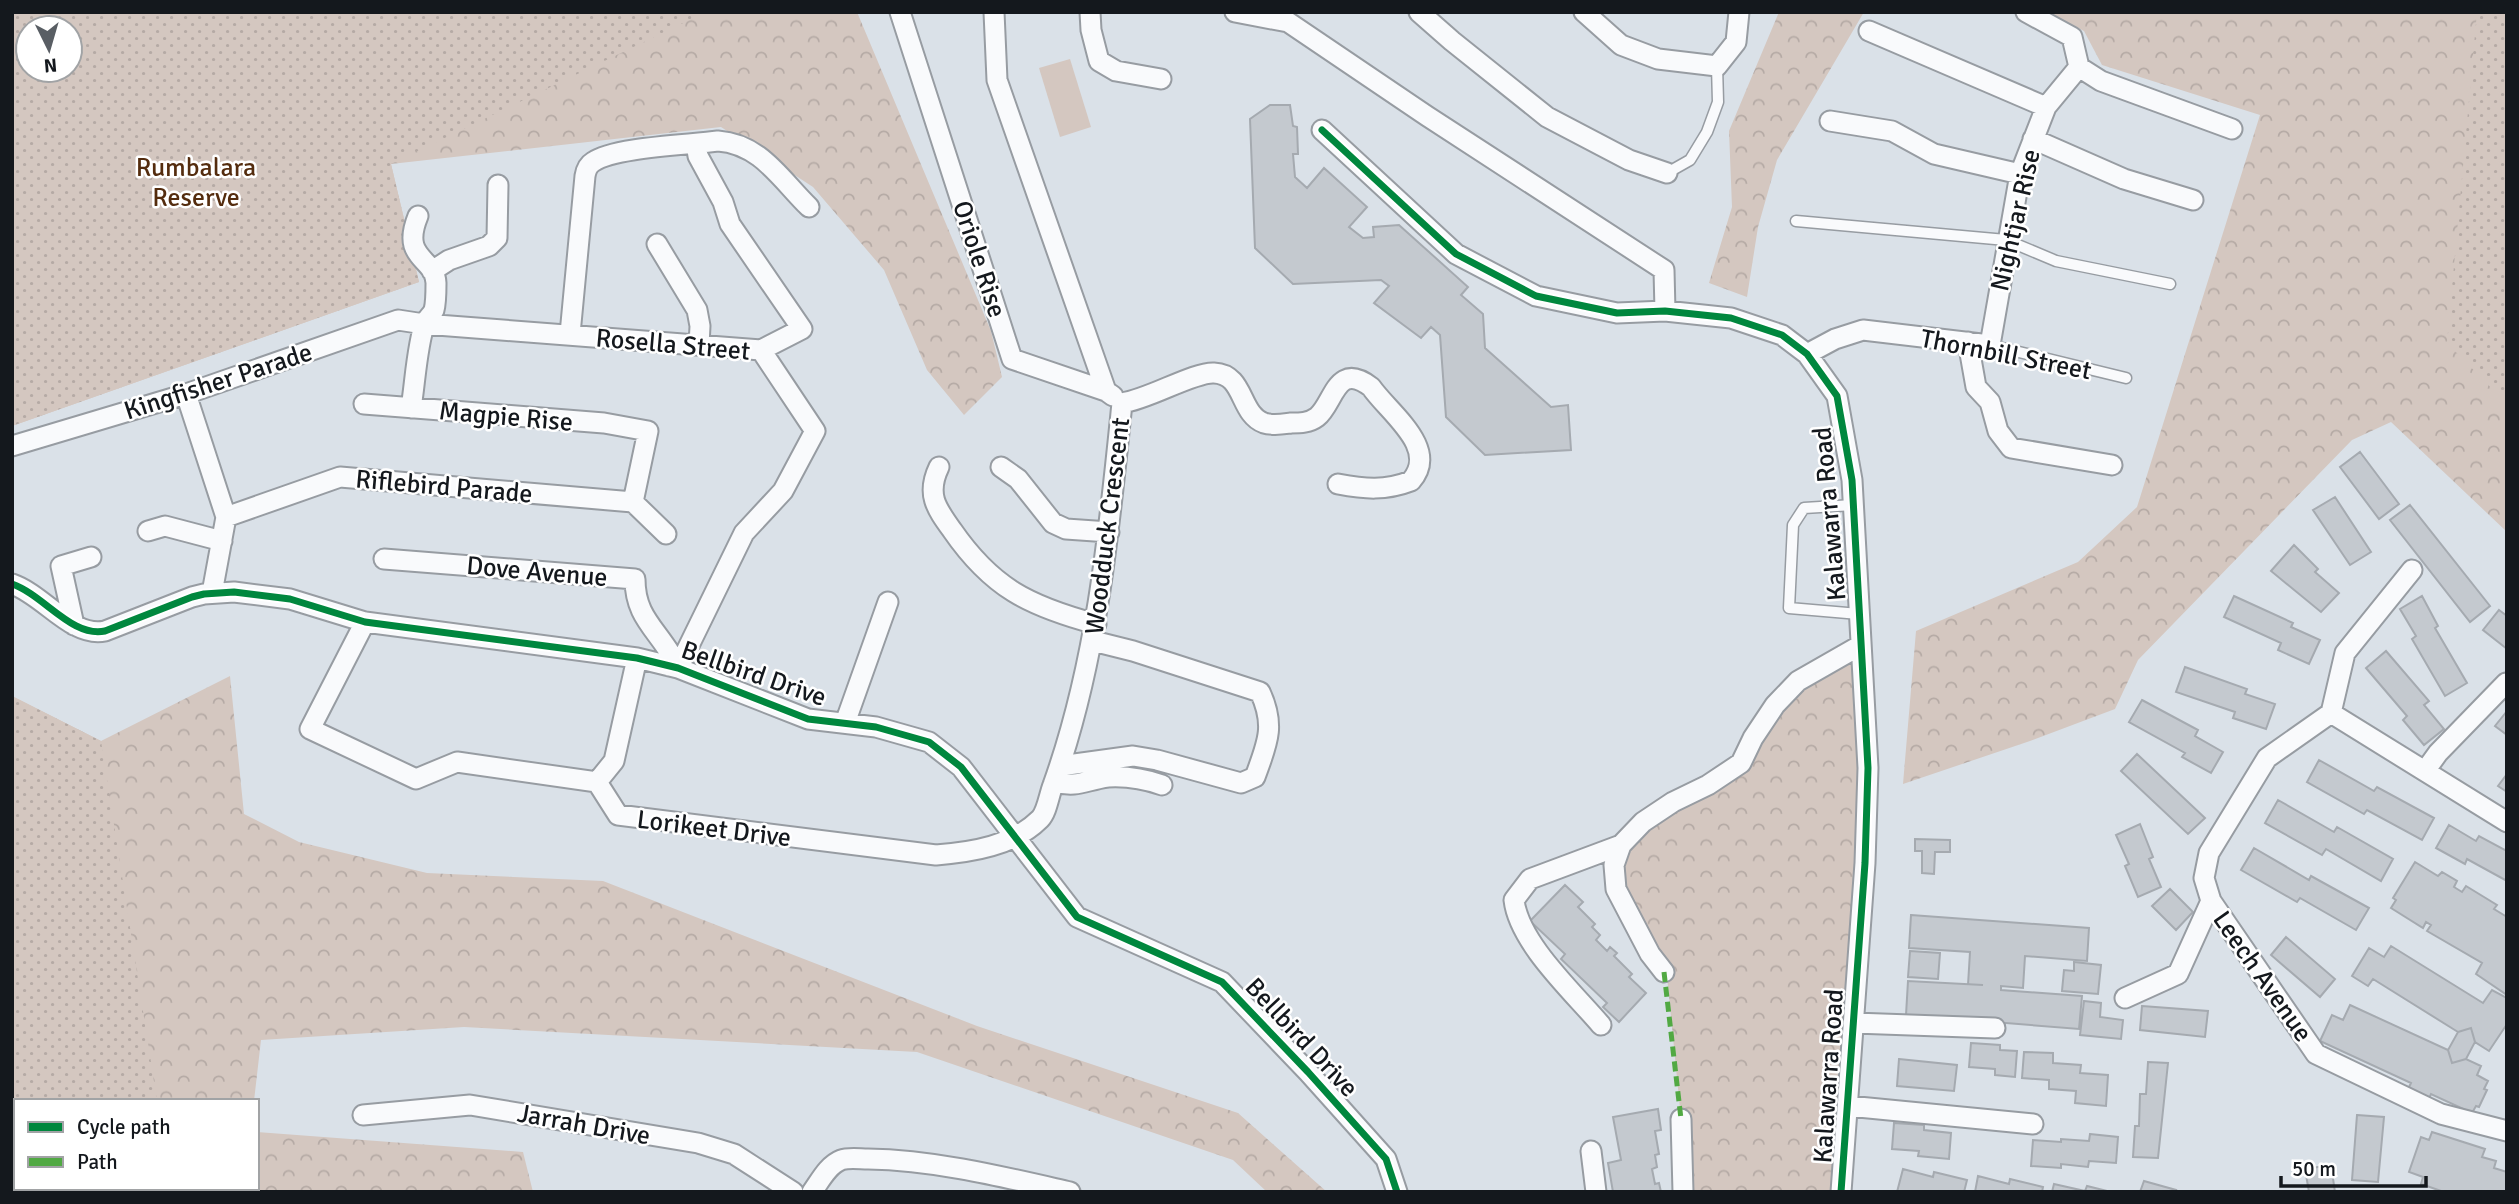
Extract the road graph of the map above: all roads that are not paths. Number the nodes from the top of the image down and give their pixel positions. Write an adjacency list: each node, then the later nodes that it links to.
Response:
1 (900, 12): 39 (street, Oriole Rise)
2 (994, 12): 39 (street, Woodduck Crescent)
3 (1090, 12): 12 (street)
4 (1235, 12): 30 (street)
5 (1419, 12): 19 (street)
6 (1584, 12): 10 (street)
7 (1739, 12): 10 (street)
8 (2026, 12): 11 (street)
9 (1869, 31): 13 (street)
10 (1717, 66): 19 (lane)
11 (2079, 67): 13 (street, Nightjar Rise); 15 (street)
12 (1161, 79)
13 (2046, 107): 17 (street, Nightjar Rise)
14 (1830, 121): 20 (street)
15 (2232, 129)
16 (1322, 130): 30 (street, Kalawarra Road)
17 (2033, 139): 20 (street, Nightjar Rise); 22 (street)
18 (696, 144): 23 (street); 32 (street); 36 (street)
19 (1667, 173)
20 (2020, 174): 26 (street, Nightjar Rise)
21 (498, 185): 28 (street)
22 (2193, 200)
23 (809, 206)
24 (418, 216): 28 (street)
25 (1796, 221): 26 (lane)
26 (2007, 240): 29 (lane); 35 (street, Nightjar Rise)
27 (657, 244): 34 (street)
28 (432, 271): 31 (street)
29 (2170, 284)
30 (1665, 311): 37 (street, Kalawarra Road)
31 (425, 324): 32 (street, Rosella Street); 40 (street, Kingfisher Parade); 43 (street)
32 (570, 334): 34 (street, Rosella Street)
33 (1968, 342): 35 (street, Thornbill Street); 37 (street, Thornbill Street); 45 (street)
34 (699, 345): 36 (street, Rosella Street)
35 (1990, 345): 38 (lane, Thornbill Street)
36 (761, 350): 68 (street, Rosella Street)
37 (1807, 354): 50 (street, Kalawarra Road)
38 (2126, 378)
39 (1106, 391): 41 (street, Woodduck Crescent)
40 (186, 394): 44 (street, Kingfisher Parade); 51 (street)
41 (1122, 403): 48 (street); 53 (street, Woodduck Crescent)
42 (364, 404): 43 (street, Magpie Rise)
43 (411, 408): 49 (street, Magpie Rise)
44 (12, 446)
45 (2112, 465)
46 (939, 467): 65 (street)
47 (1002, 467): 53 (street)
48 (1338, 484)
49 (633, 502): 51 (street, Riflebird Parade); 54 (street)
50 (1853, 505): 62 (street, Kalawarra Road); 62 (lane)
51 (226, 517): 55 (street)
52 (148, 531): 55 (street)
53 (1109, 532): 65 (street, Woodduck Crescent)
54 (666, 534)
55 (222, 541): 60 (street)
56 (91, 557): 64 (street)
57 (384, 559): 68 (street, Dove Avenue)
58 (2412, 570): 70 (street)
59 (12, 584): 64 (street, Bellbird Drive)
60 (212, 593): 63 (street, Bellbird Drive); 64 (street, Bellbird Drive)
61 (888, 602): 71 (street)
62 (1859, 614): 66 (street, Kalawarra Road)
63 (365, 622): 67 (street, Bellbird Drive); 74 (street)
64 (74, 625)
65 (1094, 632): 73 (street, Woodduck Crescent); 73 (street)
66 (1861, 645): 78 (street); 82 (street, Kalawarra Road)
67 (637, 658): 68 (street, Bellbird Drive); 74 (street)
68 (673, 667): 71 (street, Bellbird Drive)
69 (2506, 683): 72 (street)
70 (2331, 713): 72 (street); 79 (street)
71 (845, 723): 77 (street, Bellbird Drive)
72 (2425, 771): 76 (street)
73 (1057, 774): 75 (street); 77 (street, Woodduck Crescent)
74 (597, 782): 77 (street, Lorikeet Drive)
75 (1162, 785)
76 (2507, 822)
77 (1017, 837): 94 (street, Bellbird Drive)
78 (1621, 845): 80 (street); 83 (street)
79 (2211, 901): 81 (street); 89 (street, Leech Avenue)
80 (1664, 972)
81 (2125, 998)
82 (1854, 1023): 84 (street); 85 (street, Kalawarra Road)
83 (1601, 1025)
84 (1995, 1028)
85 (1848, 1106): 88 (street); 97 (street, Kalawarra Road)
86 (363, 1115): 91 (street, Jarrah Drive)
87 (1681, 1119): 96 (street)
88 (2033, 1124)
89 (2507, 1131)
90 (1591, 1151): 95 (street)
91 (793, 1192)
92 (812, 1192): 93 (street)
93 (1070, 1192)
94 (1397, 1192)
95 (1596, 1192)
96 (1683, 1192)
97 (1841, 1192)

